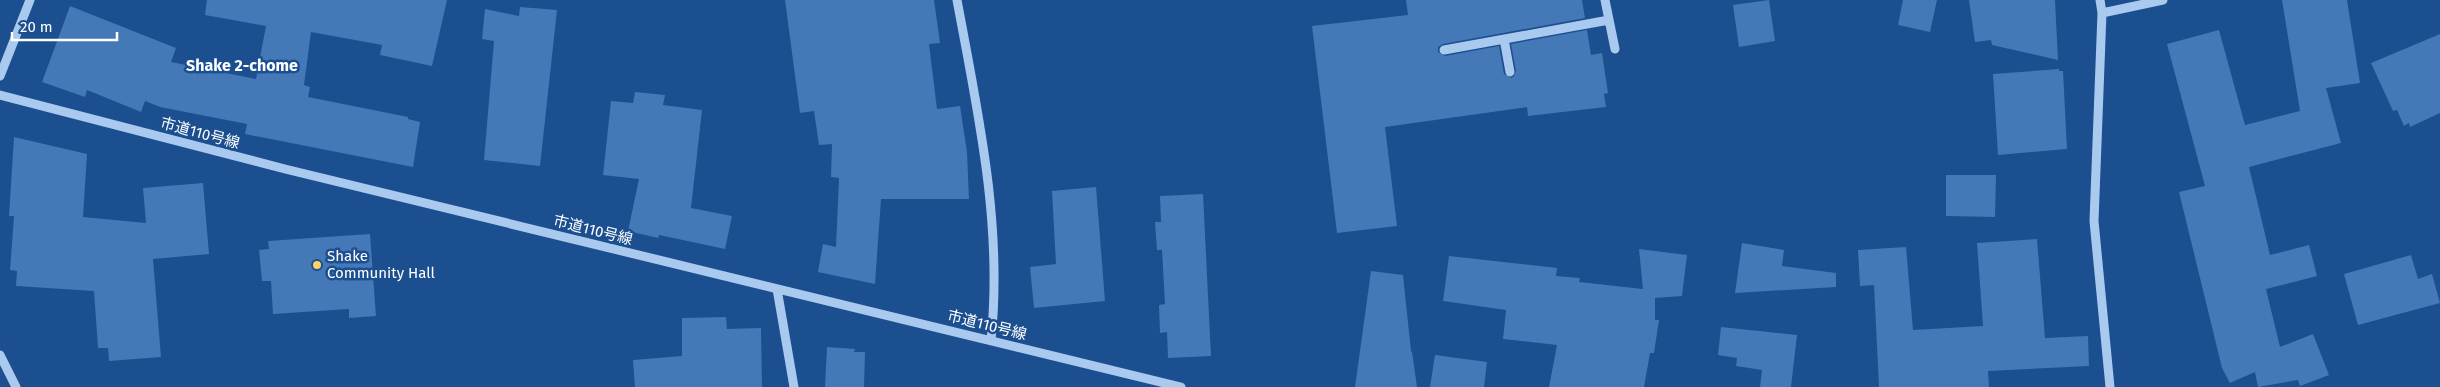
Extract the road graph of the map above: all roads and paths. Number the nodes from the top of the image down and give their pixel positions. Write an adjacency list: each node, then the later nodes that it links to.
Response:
1 (30, 0): 12 (street)
2 (957, 0): 15 (street)
3 (1606, 0): 7 (street)
4 (2100, 0): 6 (street)
5 (2163, 0): 6 (street)
6 (2102, 13): 20 (street)
7 (1609, 20): 8 (street); 9 (street)
8 (1504, 39): 10 (street); 11 (street)
9 (1614, 49)
10 (1444, 50)
11 (1510, 72)
12 (0, 76)
13 (0, 95): 14 (street, 市道110号線)
14 (777, 288): 15 (street, 市道110号線); 18 (street)
15 (991, 340): 19 (street, 市道110号線)
16 (0, 355): 17 (street)
17 (16, 387)
18 (794, 387)
19 (1181, 387)
20 (2110, 387)

